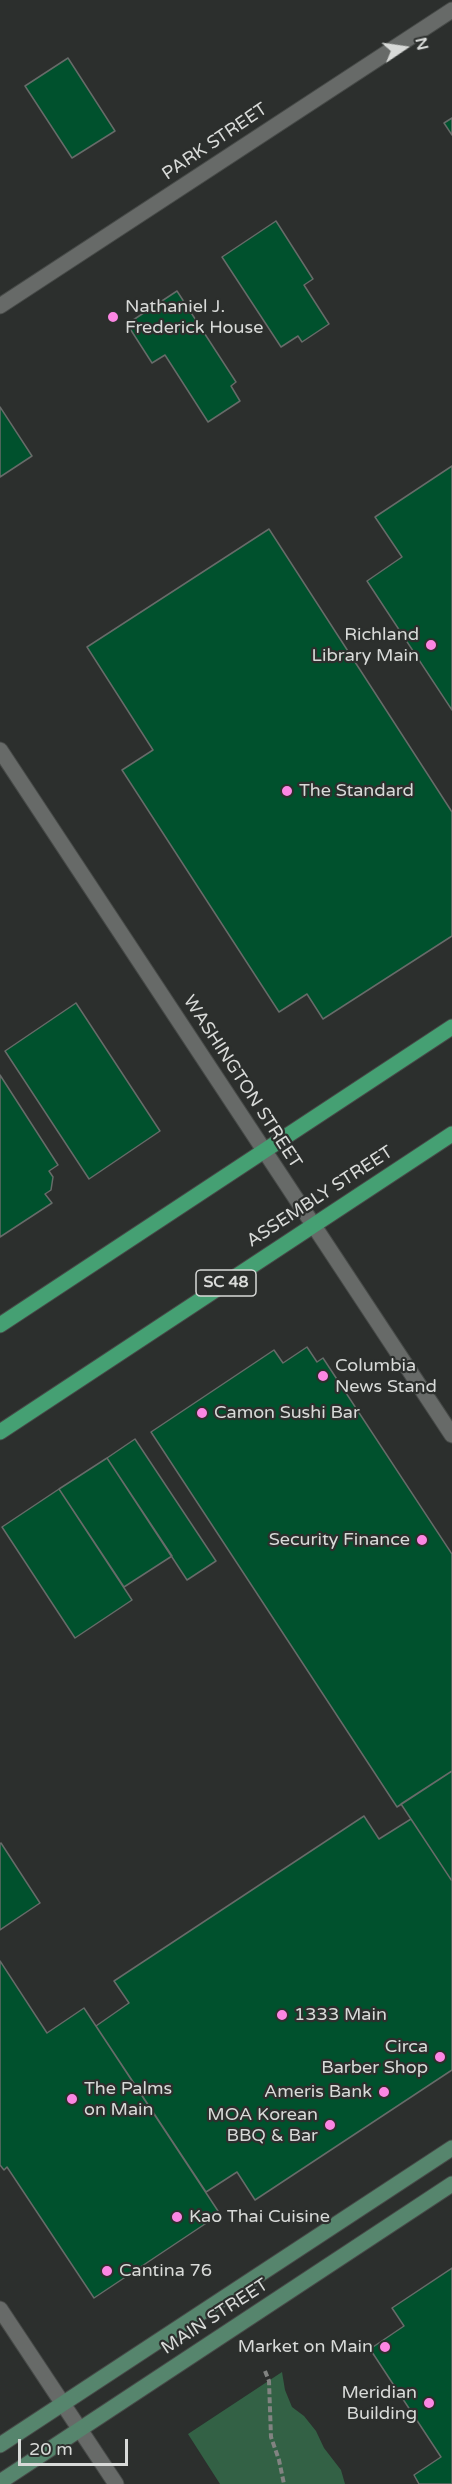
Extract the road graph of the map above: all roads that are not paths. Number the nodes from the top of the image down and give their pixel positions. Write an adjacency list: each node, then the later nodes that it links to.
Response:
1 (452, 10): 2 (street, PARK STREET)
2 (0, 306)
3 (0, 750): 6 (street, WASHINGTON STREET)
4 (452, 1027): 6 (main road)
5 (452, 1134): 7 (main road, ASSEMBLY STREET / SC 48)
6 (264, 1151): 7 (street, WASHINGTON STREET); 8 (main road)
7 (312, 1226): 9 (main road, ASSEMBLY STREET / SC 48); 10 (street, WASHINGTON STREET)
8 (0, 1324)
9 (0, 1432)
10 (452, 1435)
11 (452, 2148): 14 (main road, MAIN STREET)
12 (452, 2184): 15 (main road, MAIN STREET)
13 (0, 2309): 14 (street)
14 (62, 2404): 15 (street); 16 (main road, MAIN STREET)
15 (80, 2430): 17 (main road, MAIN STREET); 18 (street)
16 (0, 2445)
17 (0, 2482)
18 (116, 2484)

